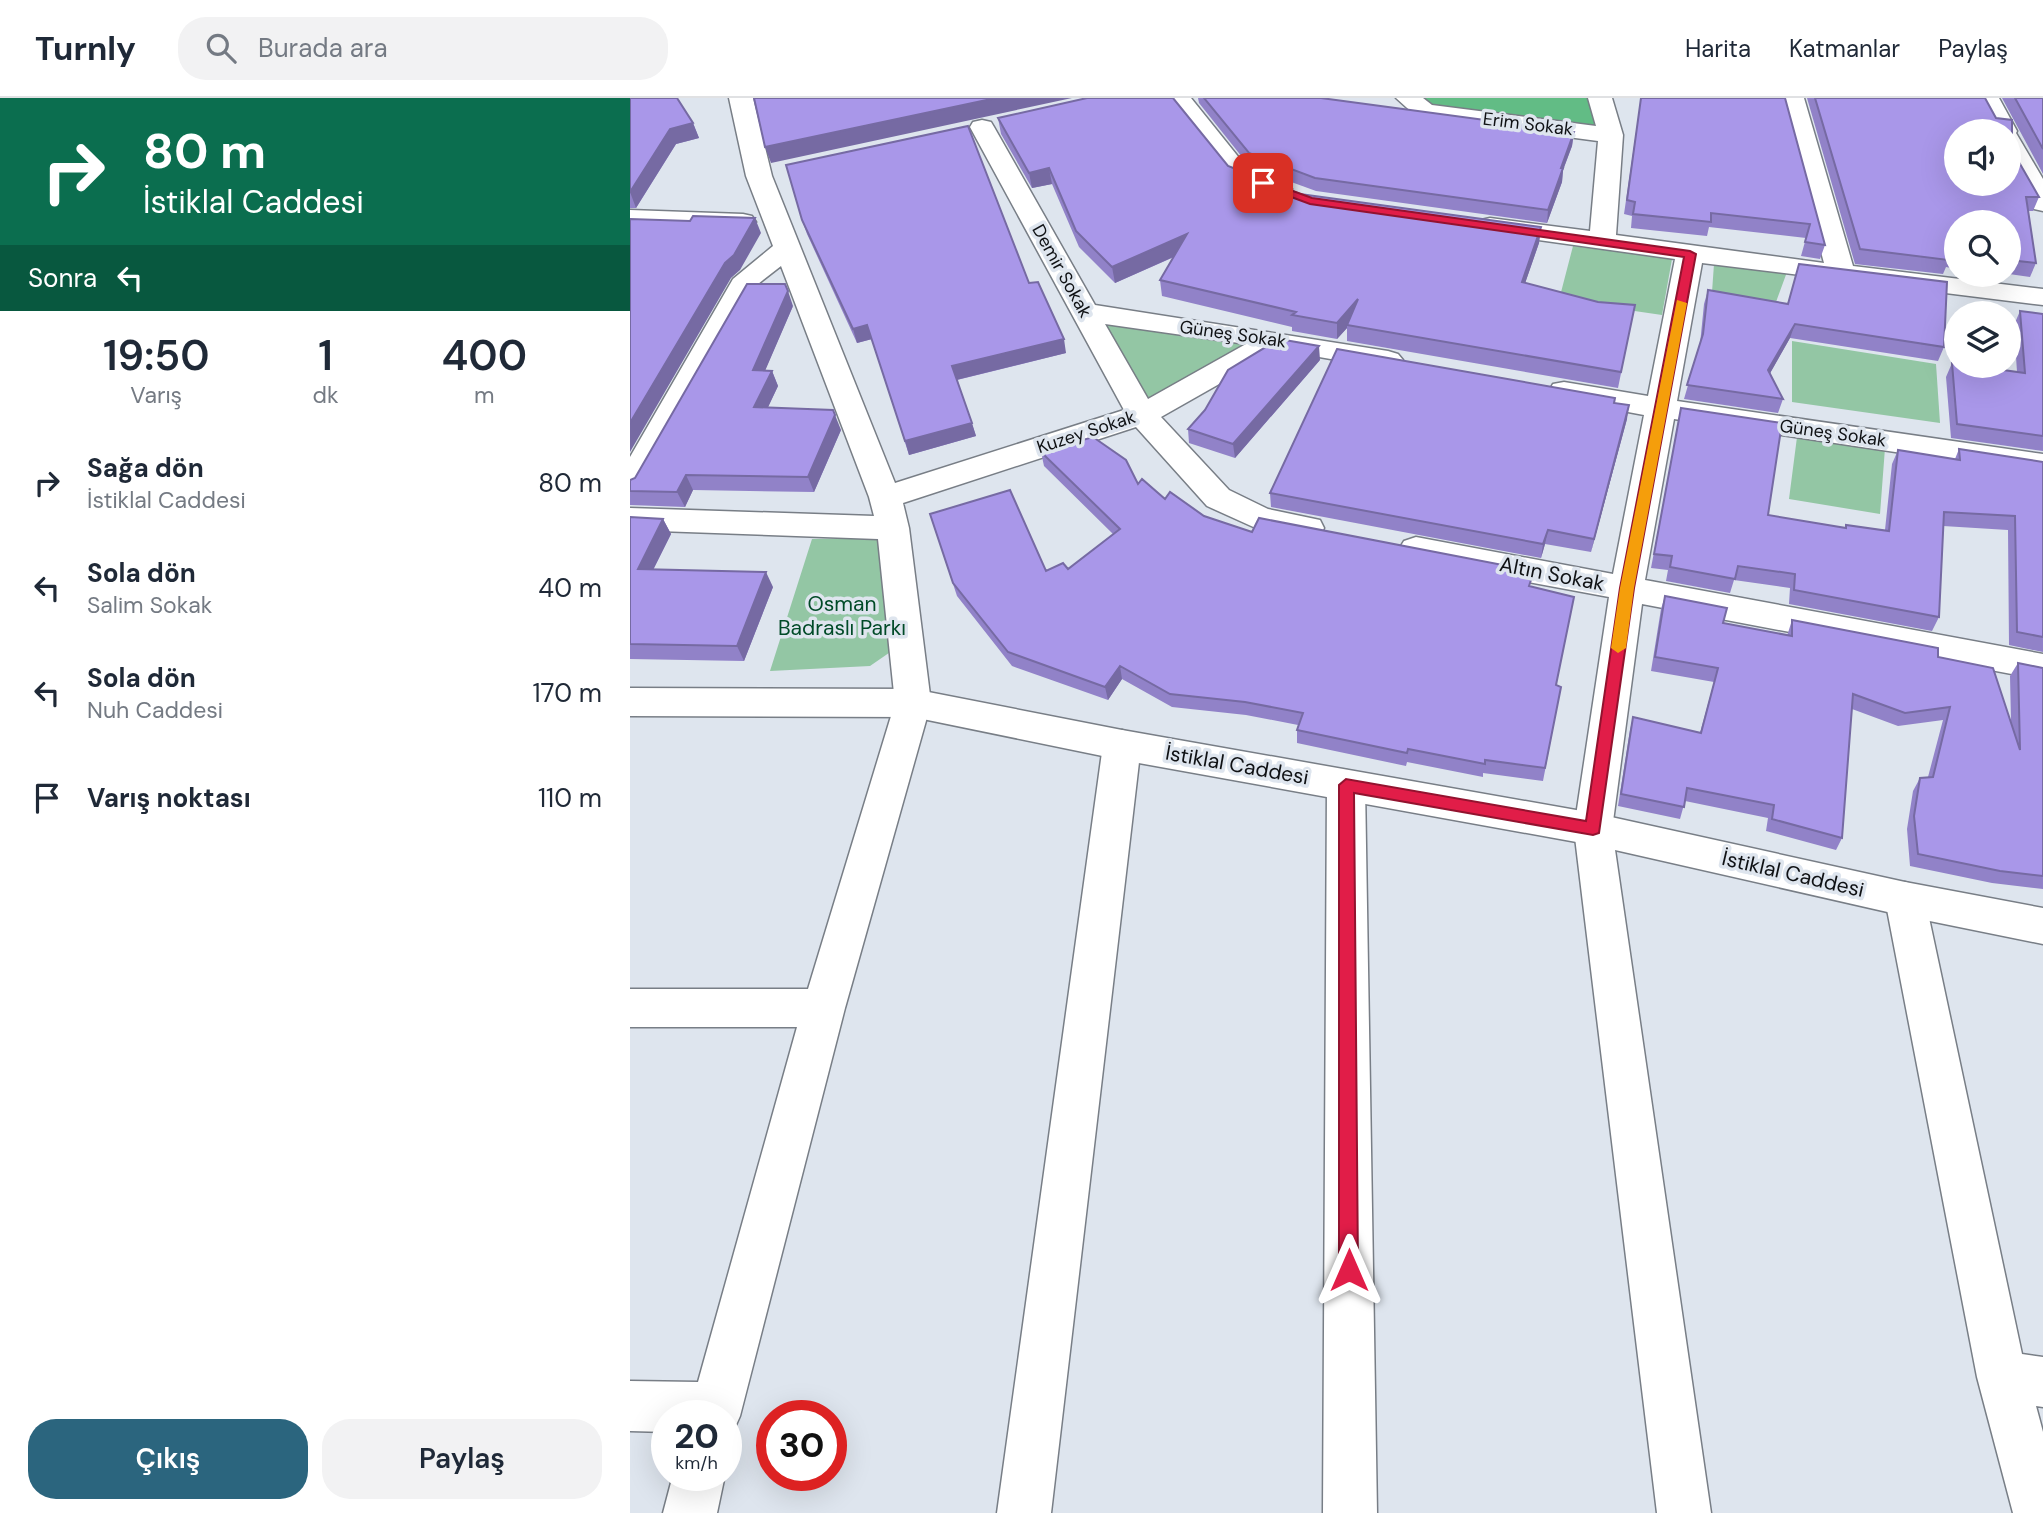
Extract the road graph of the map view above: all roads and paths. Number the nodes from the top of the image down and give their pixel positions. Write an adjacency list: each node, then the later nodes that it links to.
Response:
1 (741, 98): 15 (street)
2 (1178, 98): 11 (street)
3 (1408, 98): 9 (street, Erim Sokak)
4 (1600, 98): 9 (street)
5 (1792, 98): 18 (street)
6 (1987, 98): 7 (street)
7 (1998, 119)
8 (1009, 121): 20 (street, Demir Sokak)
9 (1611, 135): 16 (street)
10 (2021, 162): 12 (street)
11 (1298, 197)
12 (2043, 203)
13 (630, 218): 15 (street)
14 (1469, 223): 16 (street)
15 (782, 235): 27 (street); 28 (street)
16 (1602, 242): 17 (street)
17 (1690, 254): 18 (street); 24 (street)
18 (1841, 274): 19 (street)
19 (2043, 297)
20 (1085, 313): 21 (street, Güneş Sokak); 25 (street, Demir Sokak)
21 (1275, 340): 22 (street, Güneş Sokak); 25 (street, Kuzey Sokak)
22 (1422, 366)
23 (1542, 387): 24 (street, Güneş Sokak)
24 (1662, 408): 26 (street, Güneş Sokak); 32 (street)
25 (1142, 415): 28 (street, Kuzey Sokak); 30 (street)
26 (2043, 464)
27 (630, 484)
28 (889, 512): 29 (street, Kuzey Sokak); 35 (street)
29 (630, 519)
30 (1342, 535)
31 (1382, 542): 32 (street, Altın Sokak)
32 (1627, 588): 33 (street, Altın Sokak); 38 (street)
33 (2043, 667)
34 (630, 702): 35 (street, İstiklal Caddesi)
35 (913, 703): 36 (street, İstiklal Caddesi); 42 (street)
36 (1122, 745): 37 (street, İstiklal Caddesi); 49 (street)
37 (1346, 785): 38 (street, İstiklal Caddesi); 50 (street)
38 (1593, 829): 39 (street, İstiklal Caddesi); 51 (street)
39 (1905, 899): 40 (street, İstiklal Caddesi); 43 (street)
40 (2043, 926)
41 (630, 1008): 42 (street)
42 (824, 1008): 44 (street)
43 (2023, 1380): 52 (street)
44 (718, 1400)
45 (630, 1406): 46 (street)
46 (651, 1407)
47 (695, 1491): 48 (street)
48 (690, 1513)
49 (1024, 1513)
50 (1350, 1513)
51 (1684, 1513)
52 (2040, 1513)

